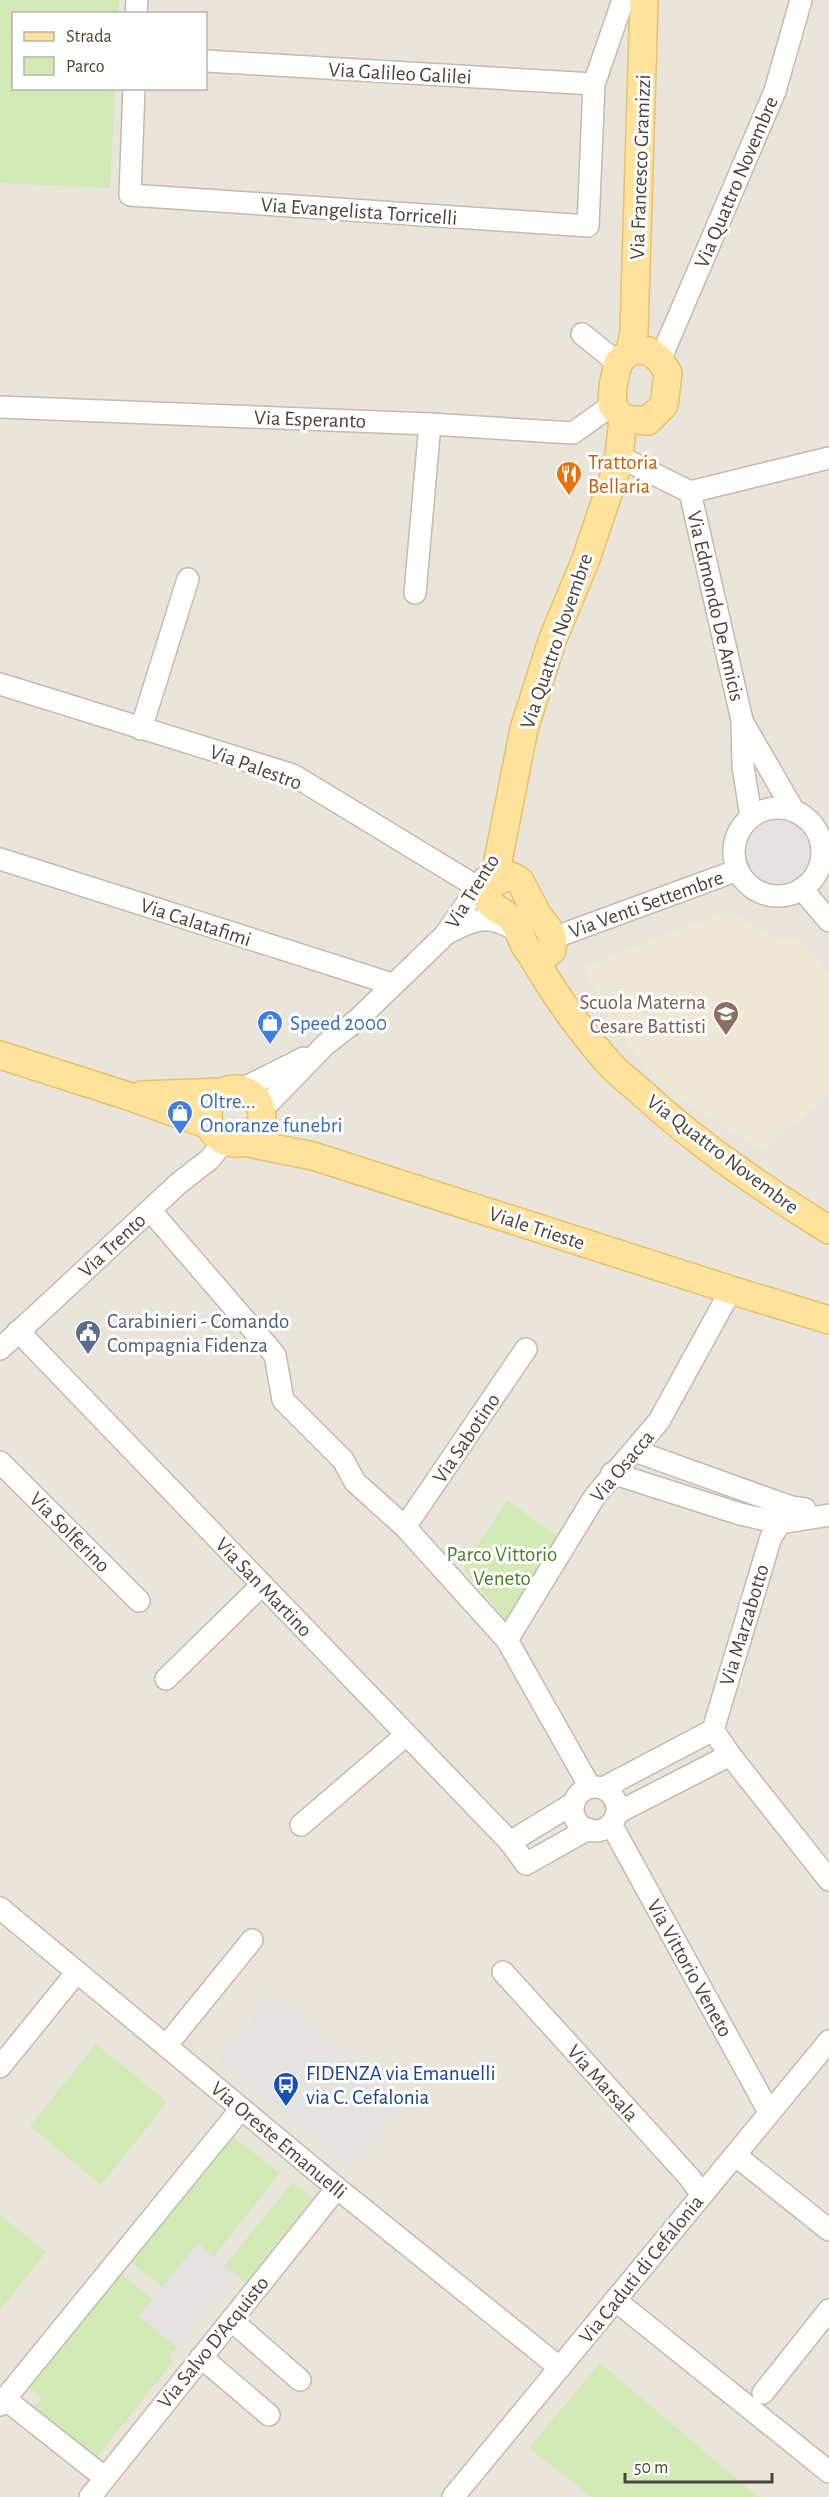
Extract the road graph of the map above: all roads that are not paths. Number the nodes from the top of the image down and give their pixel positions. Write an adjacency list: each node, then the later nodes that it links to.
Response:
1 (623, 0): 5 (street)
2 (644, 0): 8 (main road, Via Francesco Gramizzi)
3 (801, 0): 8 (street, Via Quattro Novembre)
4 (207, 61): 5 (street, Via Galileo Galilei)
5 (594, 84): 6 (street, Via Evangelista Torricelli)
6 (134, 90)
7 (582, 334): 8 (street)
8 (639, 352): 10 (main road, Via Quattro Novembre); 10 (main road)
9 (0, 407): 11 (street, Via Esperanto)
10 (628, 415): 11 (street, Via Esperanto); 12 (main road, Via Quattro Novembre)
11 (430, 424): 16 (street)
12 (624, 455): 14 (street); 20 (main road, Via Quattro Novembre)
13 (829, 458): 14 (street)
14 (690, 492): 18 (street, Via Edmondo De Amicis)
15 (188, 579): 19 (street)
16 (415, 593)
17 (0, 684): 19 (street, Via Palestro)
18 (742, 720): 21 (street, Via Edmondo De Amicis); 22 (street, Via Edmondo De Amicis)
19 (141, 729): 26 (street, Via Palestro)
20 (508, 808): 26 (main road, Via Quattro Novembre); 26 (main road, Via Quattro Novembre)
21 (794, 811): 22 (street); 23 (street)
22 (751, 817): 25 (street)
23 (823, 830): 27 (street)
24 (0, 859): 31 (street, Via Calatafimi)
25 (738, 870): 27 (street); 30 (street, Via Venti Settembre)
26 (495, 887): 29 (street, Via Trento); 30 (main road, Via Quattro Novembre); 30 (main road, Via Quattro Novembre)
27 (802, 889): 28 (street)
28 (829, 921)
29 (445, 935): 30 (street, Via Trento); 31 (street, Via Trento)
30 (539, 944): 39 (main road, Via Quattro Novembre)
31 (392, 984): 32 (street, Via Trento)
32 (325, 1045): 34 (street, Via Trento); 36 (street, Via Trento)
33 (0, 1055): 35 (main road, Viale Trieste)
34 (231, 1091): 35 (main road, Viale Trieste); 36 (main road); 37 (main road)
35 (128, 1096): 37 (main road, Viale Trieste)
36 (261, 1111): 37 (main road)
37 (225, 1136): 38 (street, Via Trento); 40 (main road, Viale Trieste)
38 (150, 1210): 42 (street, Via Trento); 50 (street)
39 (829, 1230)
40 (731, 1290): 41 (main road, Viale Trieste); 45 (street, Via Osacca)
41 (829, 1320)
42 (18, 1331): 43 (street, Via Trento); 51 (street, Via San Martino)
43 (0, 1349)
44 (526, 1349): 50 (street, Via Sabotino)
45 (635, 1451): 47 (street, Via Osacca); 48 (street)
46 (0, 1462): 52 (street, Via Solferino)
47 (612, 1473): 48 (street); 53 (street, Via Osacca)
48 (786, 1515): 49 (street); 55 (street, Via Marzabotto)
49 (829, 1515)
50 (405, 1527): 53 (street)
51 (262, 1585): 54 (street); 56 (street, Via San Martino)
52 (139, 1601)
53 (507, 1640): 58 (street)
54 (166, 1679)
55 (713, 1730): 57 (street); 58 (street)
56 (406, 1735): 61 (street); 63 (street, Via San Martino)
57 (730, 1755): 60 (street); 64 (street)
58 (597, 1788): 59 (street); 60 (street)
59 (574, 1803): 62 (street); 63 (street)
60 (614, 1819): 62 (street); 73 (street, Via Vittorio Veneto)
61 (301, 1825)
62 (588, 1829): 63 (street, Via San Martino)
63 (510, 1842)
64 (829, 1880)
65 (0, 1908): 67 (street, Via Oreste Emanuelli)
66 (252, 1940): 70 (street)
67 (77, 1972): 70 (street, Via Oreste Emanuelli); 71 (street)
68 (503, 1972): 76 (street, Via Marsala)
69 (829, 2041): 73 (street, Via Caduti di Cefalonia)
70 (166, 2046): 72 (street, Via Oreste Emanuelli)
71 (0, 2067)
72 (241, 2109): 75 (street, Via Oreste Emanuelli); 85 (street)
73 (769, 2112): 74 (street, Via Caduti di Cefalonia)
74 (735, 2155): 76 (street, Via Caduti di Cefalonia); 77 (street)
75 (337, 2188): 80 (street, Via Salvo D'Acquisto); 82 (street, Via Oreste Emanuelli)
76 (702, 2195): 78 (street, Via Caduti di Cefalonia)
77 (825, 2219)
78 (615, 2300): 82 (street, Via Caduti di Cefalonia); 87 (street)
79 (829, 2310): 84 (street)
80 (231, 2320): 81 (street, Via Salvo D'Acquisto); 83 (street)
81 (201, 2357): 86 (street); 88 (street, Via Salvo D'Acquisto)
82 (560, 2368): 90 (street, Via Caduti di Cefalonia)
83 (300, 2380)
84 (763, 2393)
85 (3, 2402): 88 (street)
86 (269, 2415)
87 (829, 2472)
88 (105, 2478): 89 (street, Via Salvo D'Acquisto)
89 (90, 2497)
90 (453, 2497)

